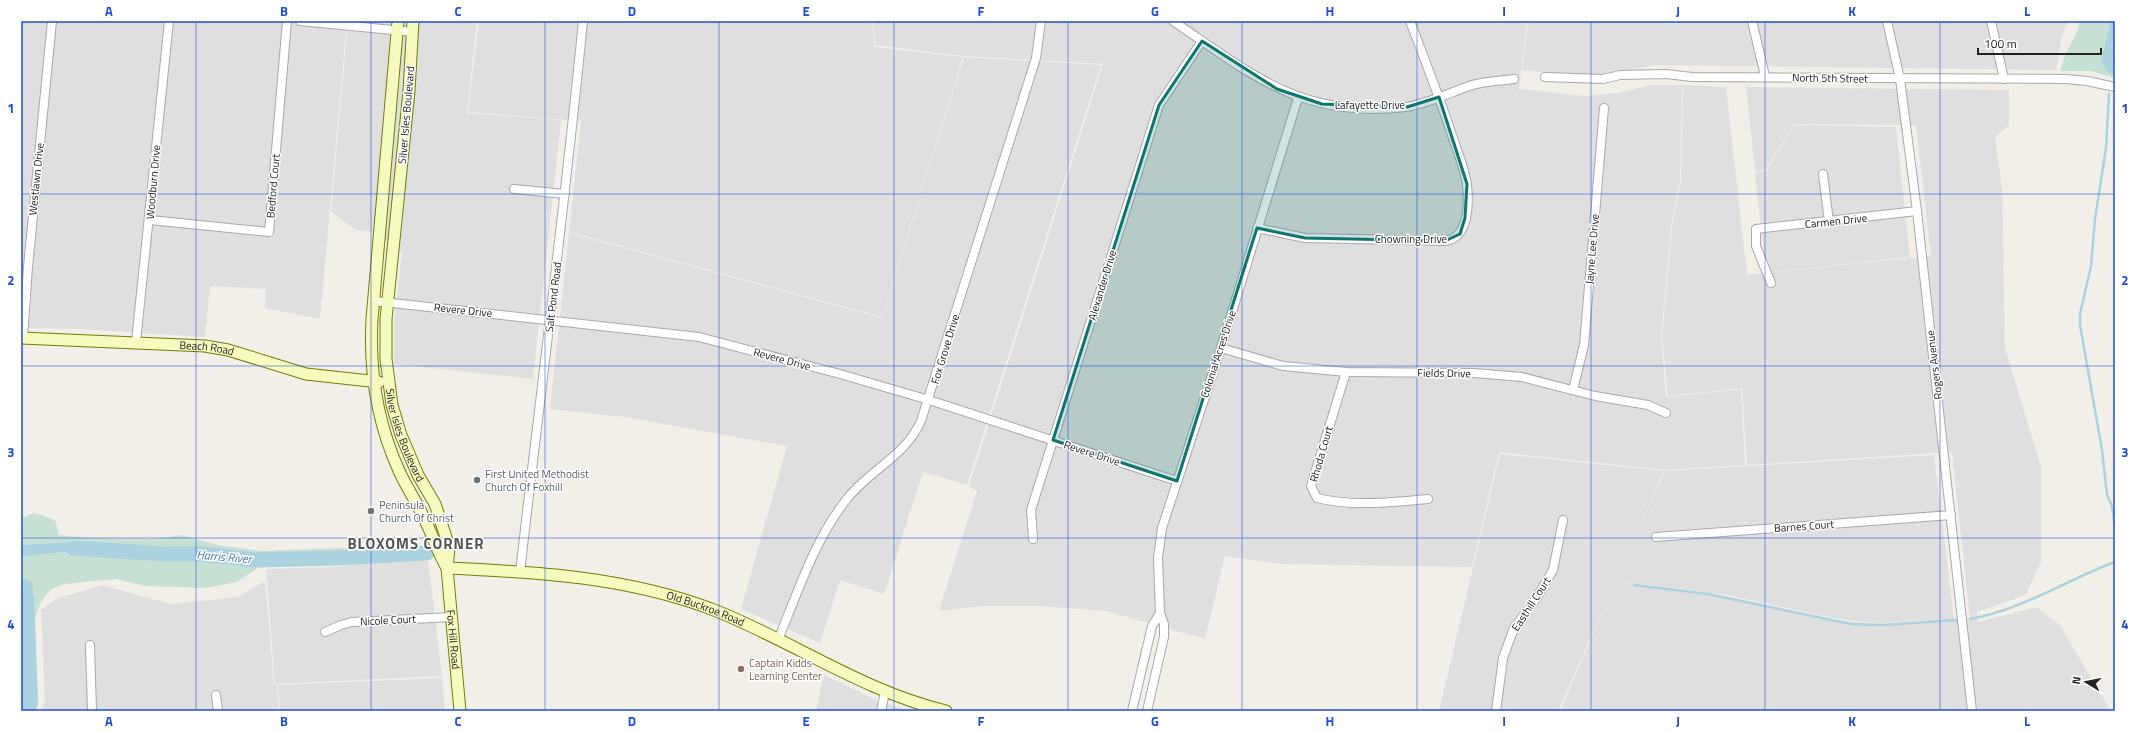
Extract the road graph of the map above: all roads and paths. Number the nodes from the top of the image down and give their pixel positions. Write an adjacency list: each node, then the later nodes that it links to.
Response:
1 (52, 21): 36 (street, Westlawn Drive)
2 (169, 21): 29 (street, Woodburn Drive)
3 (287, 21): 29 (street, Bedford Court)
4 (300, 21): 13 (street)
5 (414, 21): 14 (street, Silver Isles Boulevard)
6 (583, 21): 27 (street, Salt Pond Road)
7 (1041, 21): 43 (street, Fox Grove Drive)
8 (1173, 21): 15 (street, Lafayette Drive)
9 (1410, 21): 22 (street, Chowning Drive)
10 (1752, 21): 16 (street)
11 (1887, 21): 19 (street, Rogers Avenue)
12 (1991, 21): 20 (street)
13 (398, 26): 14 (street); 33 (street, Silver Isles Boulevard)
14 (413, 32): 34 (street, Silver Isles Boulevard)
15 (1202, 41): 23 (street, Lafayette Drive); 45 (street, Alexander Drive)
16 (1765, 76): 17 (street, North 5th Street); 19 (street, North 5th Street)
17 (1545, 77)
18 (1514, 79): 22 (street, Lafayette Drive)
19 (1900, 79): 20 (street, North 5th Street); 28 (street, Rogers Avenue)
20 (2004, 79): 21 (street, North 5th Street)
21 (2115, 87)
22 (1439, 97): 23 (street, Lafayette Drive); 31 (street, Chowning Drive)
23 (1298, 98): 31 (street, Colonial Acres Drive)
24 (1604, 108): 42 (street, Jayne Lee Drive)
25 (1824, 174): 30 (street)
26 (514, 189): 27 (street)
27 (565, 194): 35 (street, Salt Pond Road)
28 (1917, 211): 30 (street, Carmen Drive); 48 (street, Rogers Avenue)
29 (150, 220): 37 (street, Woodburn Drive)
30 (1829, 222): 32 (street, Carmen Drive)
31 (1258, 228): 38 (street, Colonial Acres Drive)
32 (1772, 283)
33 (374, 301): 34 (street, Revere Drive); 40 (street, Silver Isles Boulevard)
34 (388, 302): 35 (street, Revere Drive); 41 (street, Silver Isles Boulevard)
35 (551, 319): 43 (street, Revere Drive); 53 (street, Salt Pond Road)
36 (22, 338): 37 (street, Beach Road)
37 (136, 342): 40 (street, Beach Road)
38 (1221, 348): 39 (street, Fields Drive); 46 (street, Colonial Acres Drive)
39 (1346, 372): 42 (street, Fields Drive); 47 (street, Rhoda Court)
40 (373, 382): 41 (street, Beach Road); 52 (street, Silver Isles Boulevard)
41 (388, 383): 52 (street, Silver Isles Boulevard)
42 (1573, 390): 44 (street, Fields Drive)
43 (929, 400): 45 (street, Revere Drive); 57 (street, Fox Grove Drive)
44 (1666, 414)
45 (1053, 440): 46 (street, Revere Drive); 51 (street, Alexander Drive)
46 (1177, 481): 54 (street, Colonial Acres Drive)
47 (1428, 499)
48 (1952, 515): 50 (street, Barnes Court); 69 (street, Rogers Avenue)
49 (1563, 520): 68 (street, Easthill Court)
50 (1656, 537)
51 (1033, 539)
52 (447, 568): 53 (street, Old Buckroe Road); 55 (street, Fox Hill Road)
53 (520, 572): 57 (street, Old Buckroe Road)
54 (1160, 613): 66 (street, Colonial Acres Drive); 67 (street, Colonial Acres Drive)
55 (452, 617): 56 (street, Nicole Court); 63 (street, Fox Hill Road)
56 (326, 632)
57 (778, 640): 59 (street, Old Buckroe Road)
58 (90, 645): 61 (street)
59 (885, 692): 64 (street); 65 (street, Old Buckroe Road)
60 (216, 695): 62 (street)
61 (92, 711)
62 (218, 711)
63 (460, 711)
64 (881, 711)
65 (946, 711)
66 (1132, 711)
67 (1147, 711)
68 (1496, 711)
69 (1972, 711)

